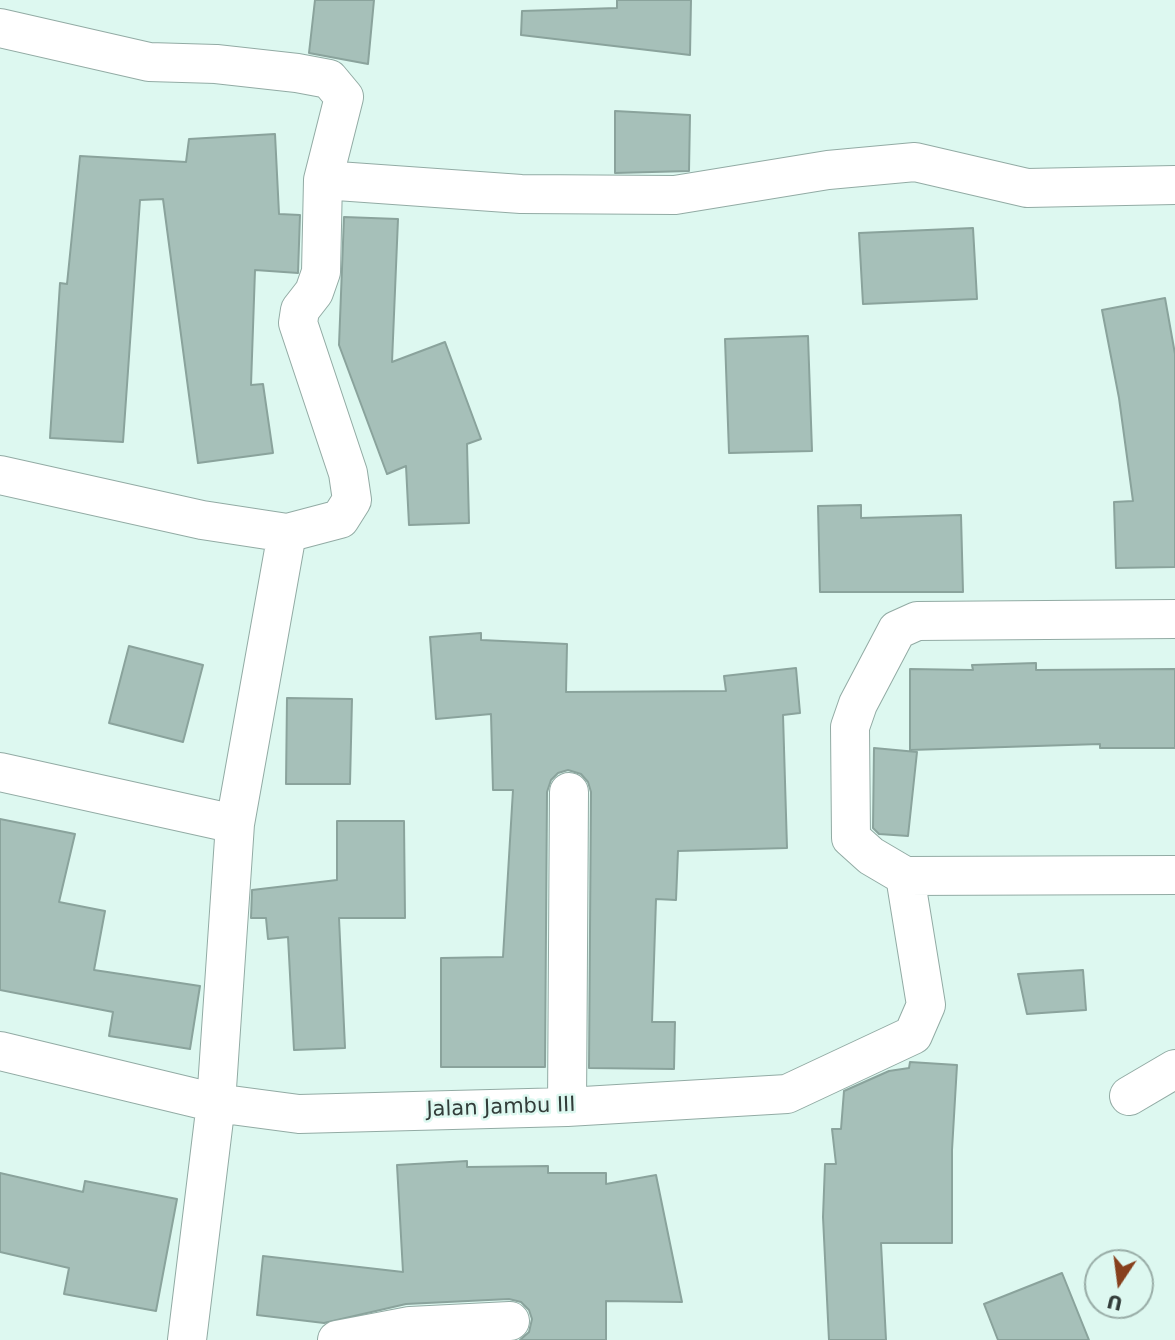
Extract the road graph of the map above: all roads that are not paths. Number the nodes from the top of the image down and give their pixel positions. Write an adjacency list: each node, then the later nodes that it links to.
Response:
1 (0, 28): 2 (street)
2 (323, 180): 3 (street); 5 (street)
3 (1175, 186)
4 (0, 475): 5 (street)
5 (287, 533): 9 (street)
6 (1175, 619): 11 (street)
7 (0, 772): 9 (street)
8 (569, 792): 16 (street)
9 (235, 824): 15 (street)
10 (1175, 875): 11 (street)
11 (905, 876): 16 (street, Jalan Jambu III)
12 (0, 1051): 15 (street, Jalan Jambu III)
13 (1175, 1069): 14 (street)
14 (1129, 1096)
15 (216, 1103): 16 (street, Jalan Jambu III); 18 (street)
16 (567, 1107)
17 (510, 1321): 19 (street)
18 (187, 1340)
19 (337, 1340)

